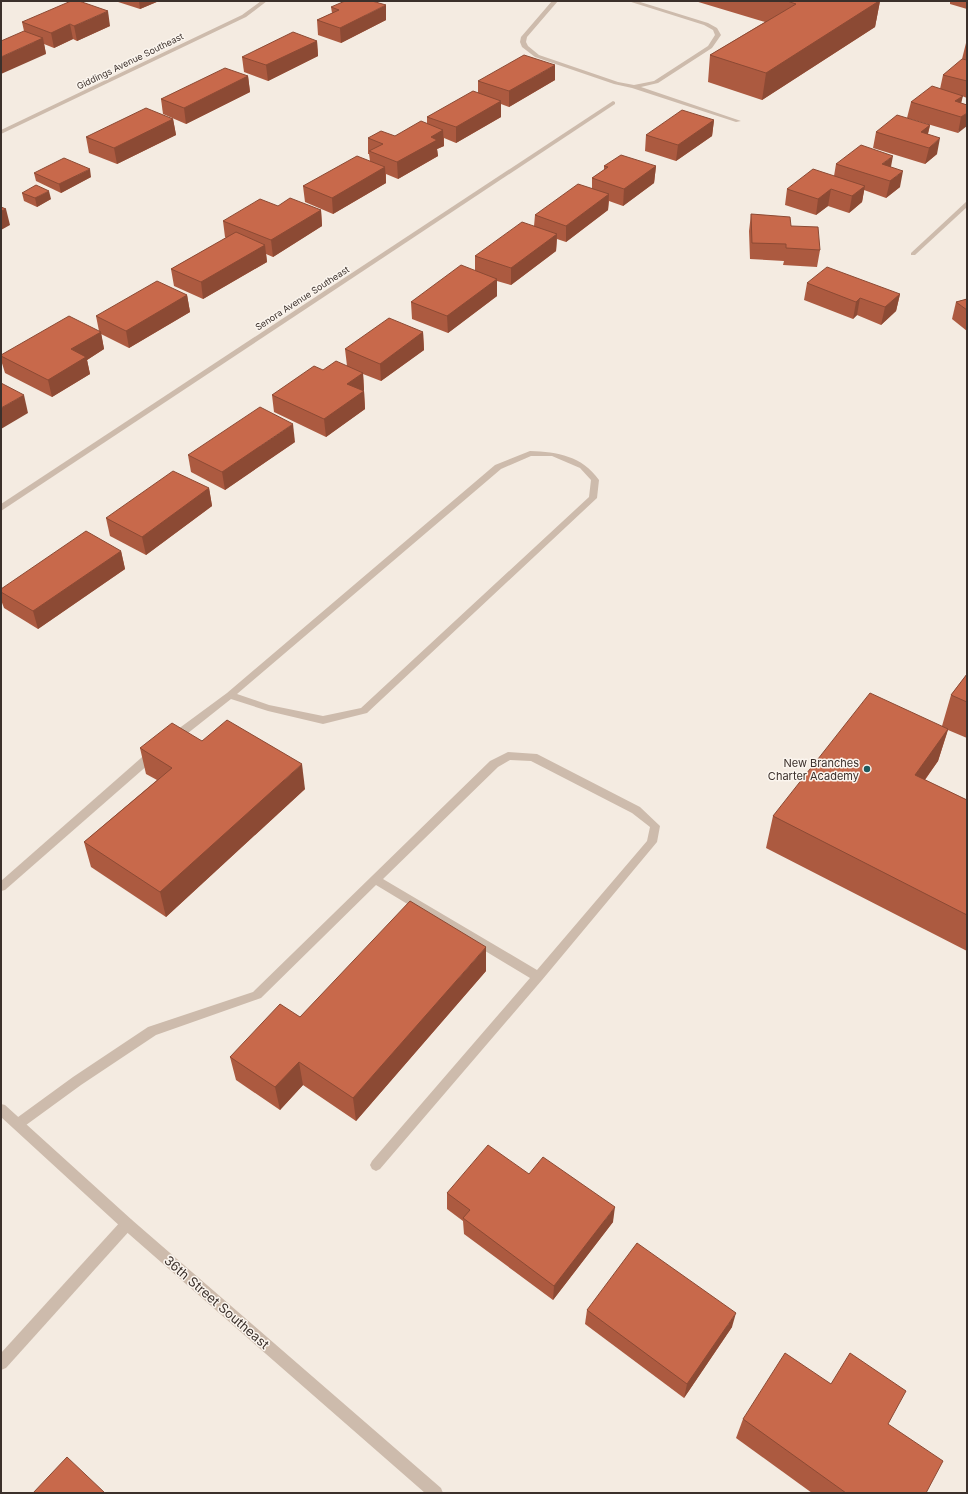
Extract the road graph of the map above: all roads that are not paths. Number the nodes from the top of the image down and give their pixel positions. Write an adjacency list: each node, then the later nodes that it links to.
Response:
1 (264, 1): 7 (street, Giddings Avenue Southeast)
2 (555, 1): 4 (street)
3 (631, 1): 4 (street)
4 (634, 87): 6 (street)
5 (613, 103): 10 (street, Senora Avenue Southeast)
6 (738, 121)
7 (1, 132)
8 (967, 203): 9 (street)
9 (913, 254)
10 (1, 508)
11 (230, 695): 11 (street); 13 (street)
12 (376, 880): 14 (street); 14 (street); 16 (street)
13 (1, 887)
14 (538, 977): 17 (street)
15 (1, 1109): 16 (street, 36th Street Southeast)
16 (18, 1124): 18 (street, 36th Street Southeast)
17 (376, 1166)
18 (127, 1224): 19 (street); 20 (street, 36th Street Southeast)
19 (1, 1363)
20 (436, 1493)

